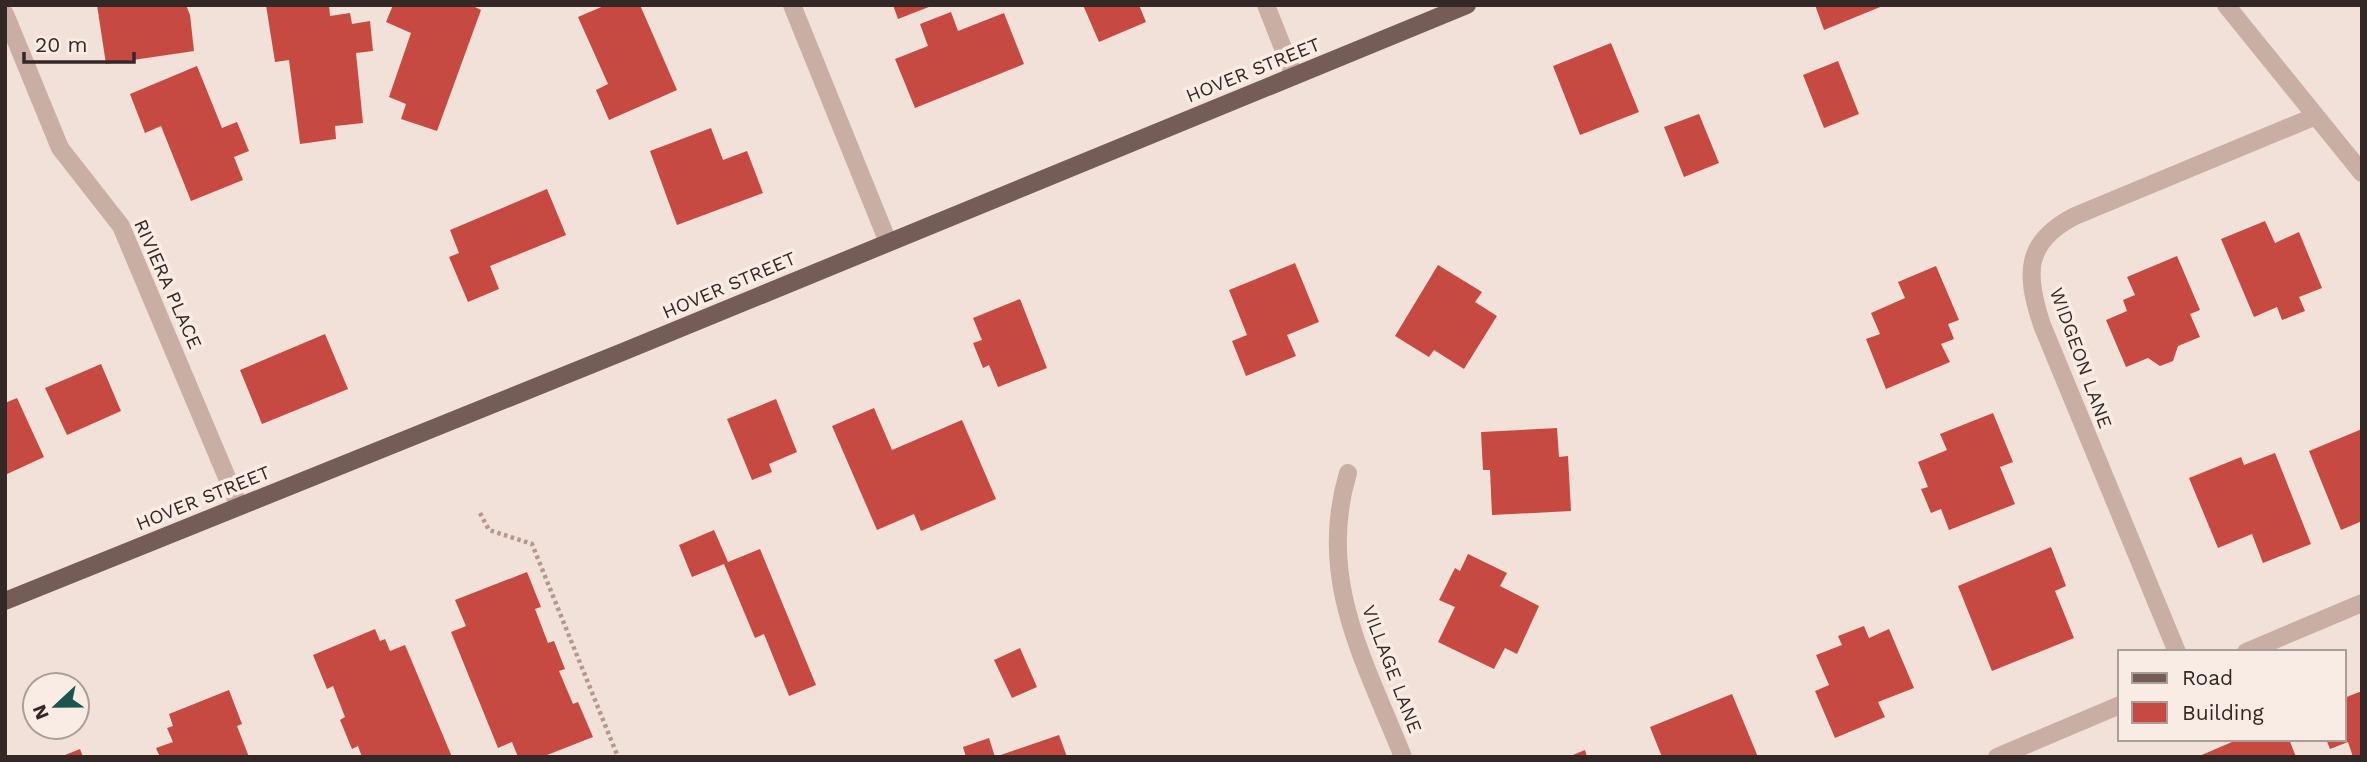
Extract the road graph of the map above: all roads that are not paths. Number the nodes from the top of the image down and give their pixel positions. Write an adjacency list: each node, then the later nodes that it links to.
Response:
1 (792, 5): 9 (street)
2 (1266, 5): 6 (street)
3 (1467, 5): 6 (main road, HOVER STREET)
4 (2226, 5): 7 (street)
5 (5, 14): 11 (street, RIVIERA PLACE)
6 (1294, 76): 9 (main road, HOVER STREET)
7 (2316, 116): 8 (street); 14 (street, WIDGEON LANE)
8 (2362, 173)
9 (888, 242): 11 (main road, HOVER STREET)
10 (1348, 473): 17 (street, VILLAGE LANE)
11 (239, 506): 12 (main road, HOVER STREET)
12 (5, 601)
13 (2362, 603): 15 (street)
14 (2176, 650)
15 (2251, 650)
16 (2118, 706): 18 (street)
17 (1403, 757)
18 (1997, 757)

